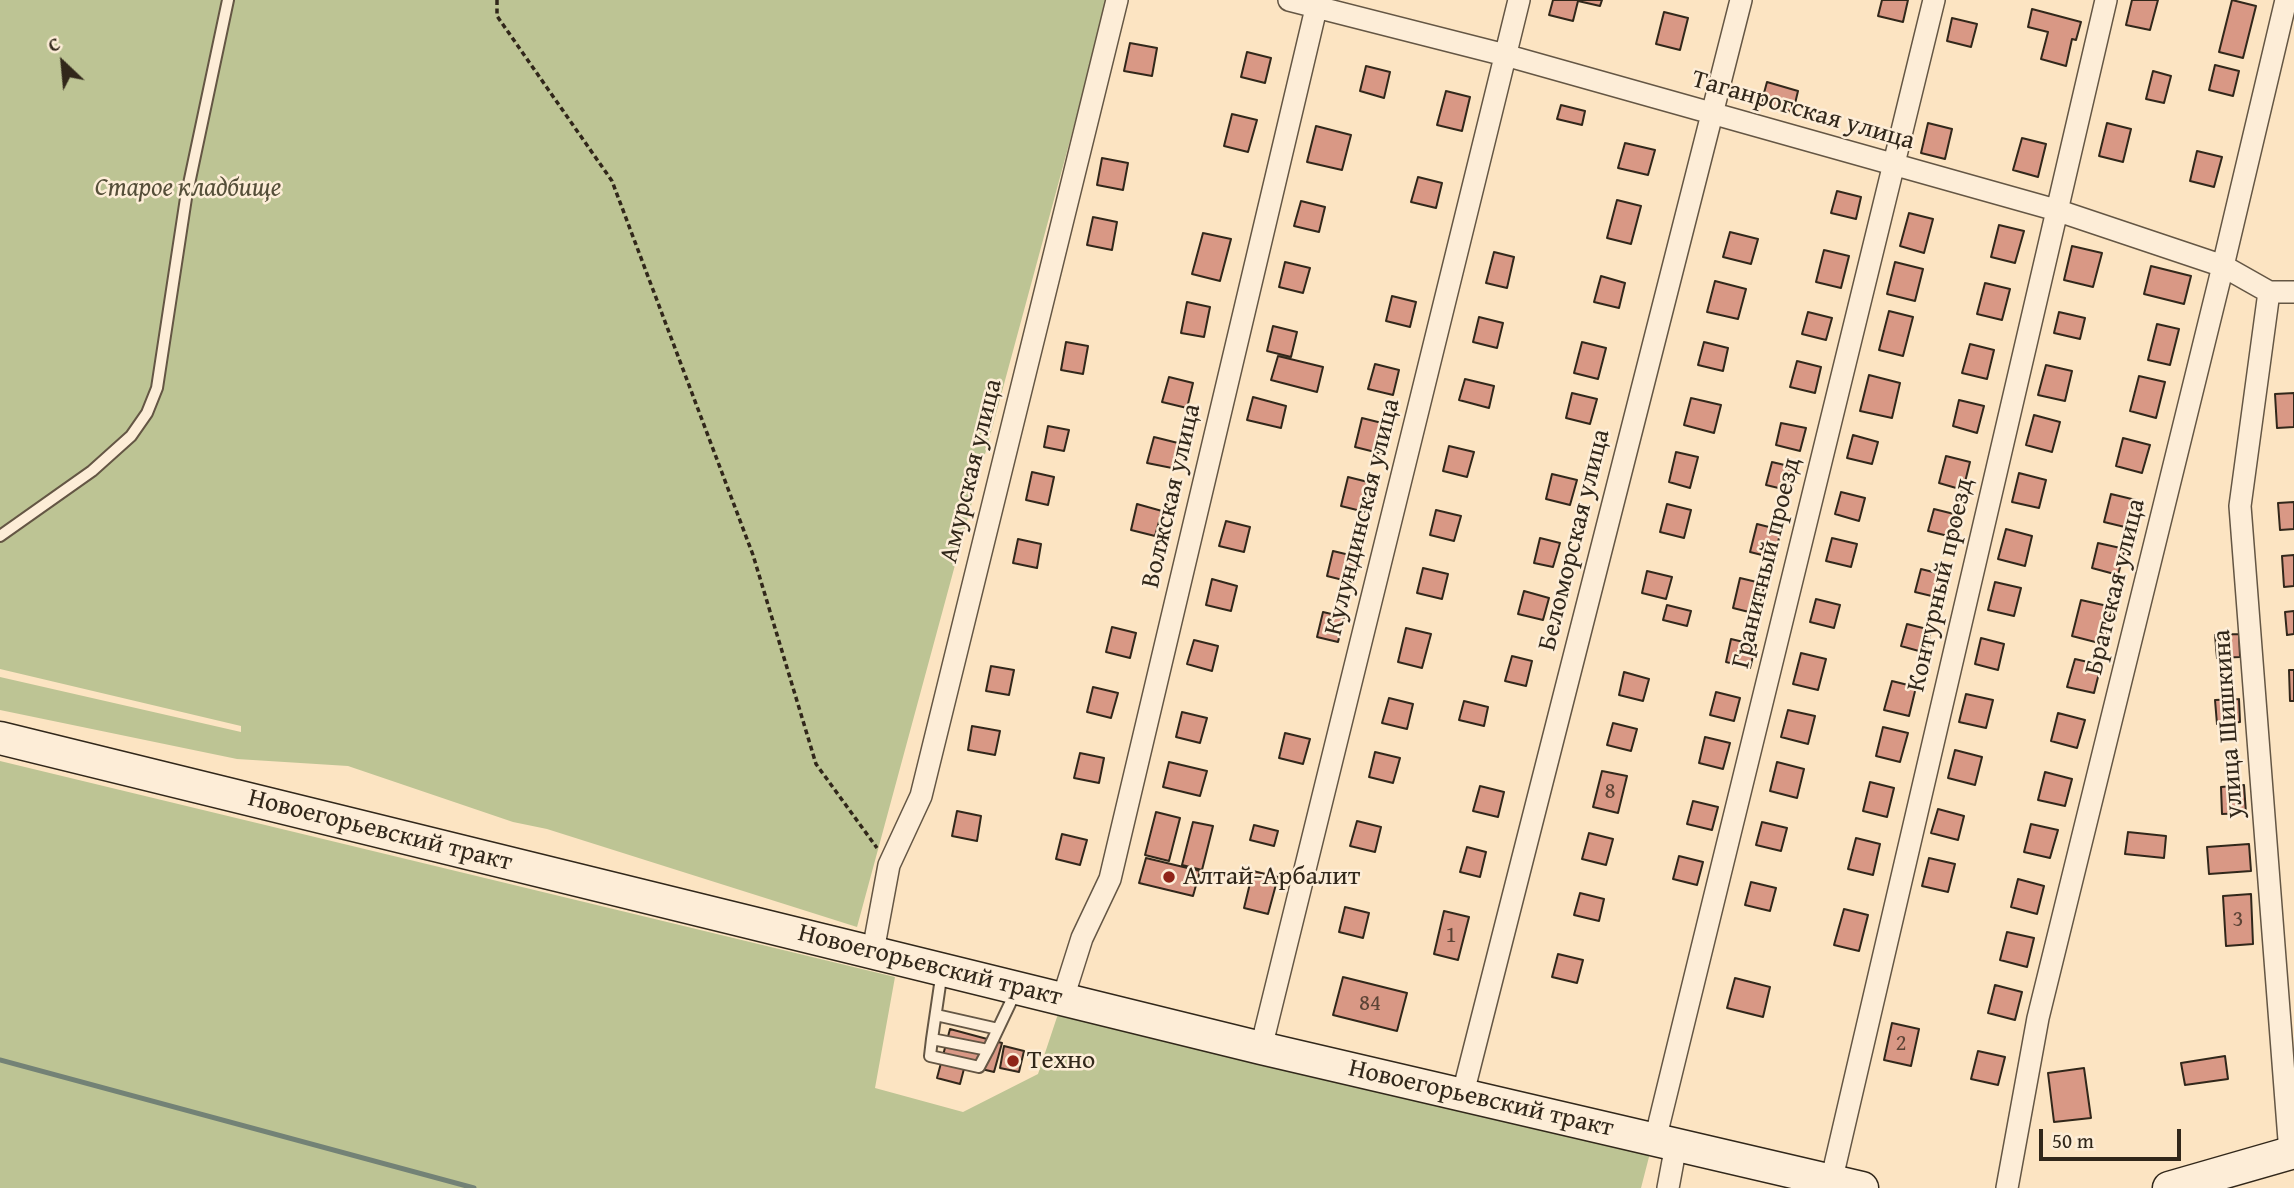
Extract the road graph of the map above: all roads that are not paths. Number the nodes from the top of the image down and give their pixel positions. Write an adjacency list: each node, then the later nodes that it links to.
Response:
1 (228, 0): 17 (lane)
2 (1117, 0): 19 (street, Амурская улица)
3 (1289, 0): 9 (street, Таганрогская улица)
4 (1519, 0): 10 (street, Кулундинская улица)
5 (1741, 0): 11 (street, Беломорская улица)
6 (1934, 0): 12 (street, Гранитный проезд)
7 (2106, 0): 13 (street, Контурный проезд)
8 (2286, 0): 14 (street, Братская улица)
9 (1317, 3): 10 (street, Таганрогская улица); 22 (street, Волжская улица)
10 (1505, 55): 11 (street, Таганрогская улица); 26 (street, Кулундинская улица)
11 (1712, 114): 12 (street, Таганрогская улица); 28 (street, Беломорская улица)
12 (1893, 166): 13 (street, Таганрогская улица); 29 (street, Гранитный проезд)
13 (2056, 210): 14 (street, Таганрогская улица); 33 (street, Контурный проезд)
14 (2223, 266): 15 (street, Таганрогская улица); 36 (street, Братская улица)
15 (2269, 292): 16 (street, Таганрогская улица); 30 (street, улица Шишкина)
16 (2294, 292)
17 (0, 536)
18 (0, 738): 19 (main road, Новоегорьевский тракт)
19 (873, 951): 20 (main road, Новоегорьевский тракт)
20 (943, 969): 21 (main road, Новоегорьевский тракт); 23 (lane)
21 (1017, 988): 22 (main road, Новоегорьевский тракт); 24 (lane)
22 (1063, 998): 26 (main road, Новоегорьевский тракт)
23 (936, 1015): 24 (lane); 25 (lane)
24 (998, 1029): 27 (lane)
25 (932, 1039): 27 (lane); 27 (lane)
26 (1261, 1048): 28 (main road, Новоегорьевский тракт)
27 (988, 1050)
28 (1463, 1093): 29 (main road, Новоегорьевский тракт)
29 (1666, 1143): 32 (main road, Новоегорьевский тракт); 34 (street, Гранитный проезд)
30 (2292, 1153): 31 (main road)
31 (2226, 1179): 37 (main road)
32 (1785, 1180): 33 (main road, Новоегорьевский тракт)
33 (1831, 1182): 35 (main road, Новоегорьевский тракт)
34 (1668, 1188)
35 (1862, 1188)
36 (2007, 1188)
37 (2169, 1188)

